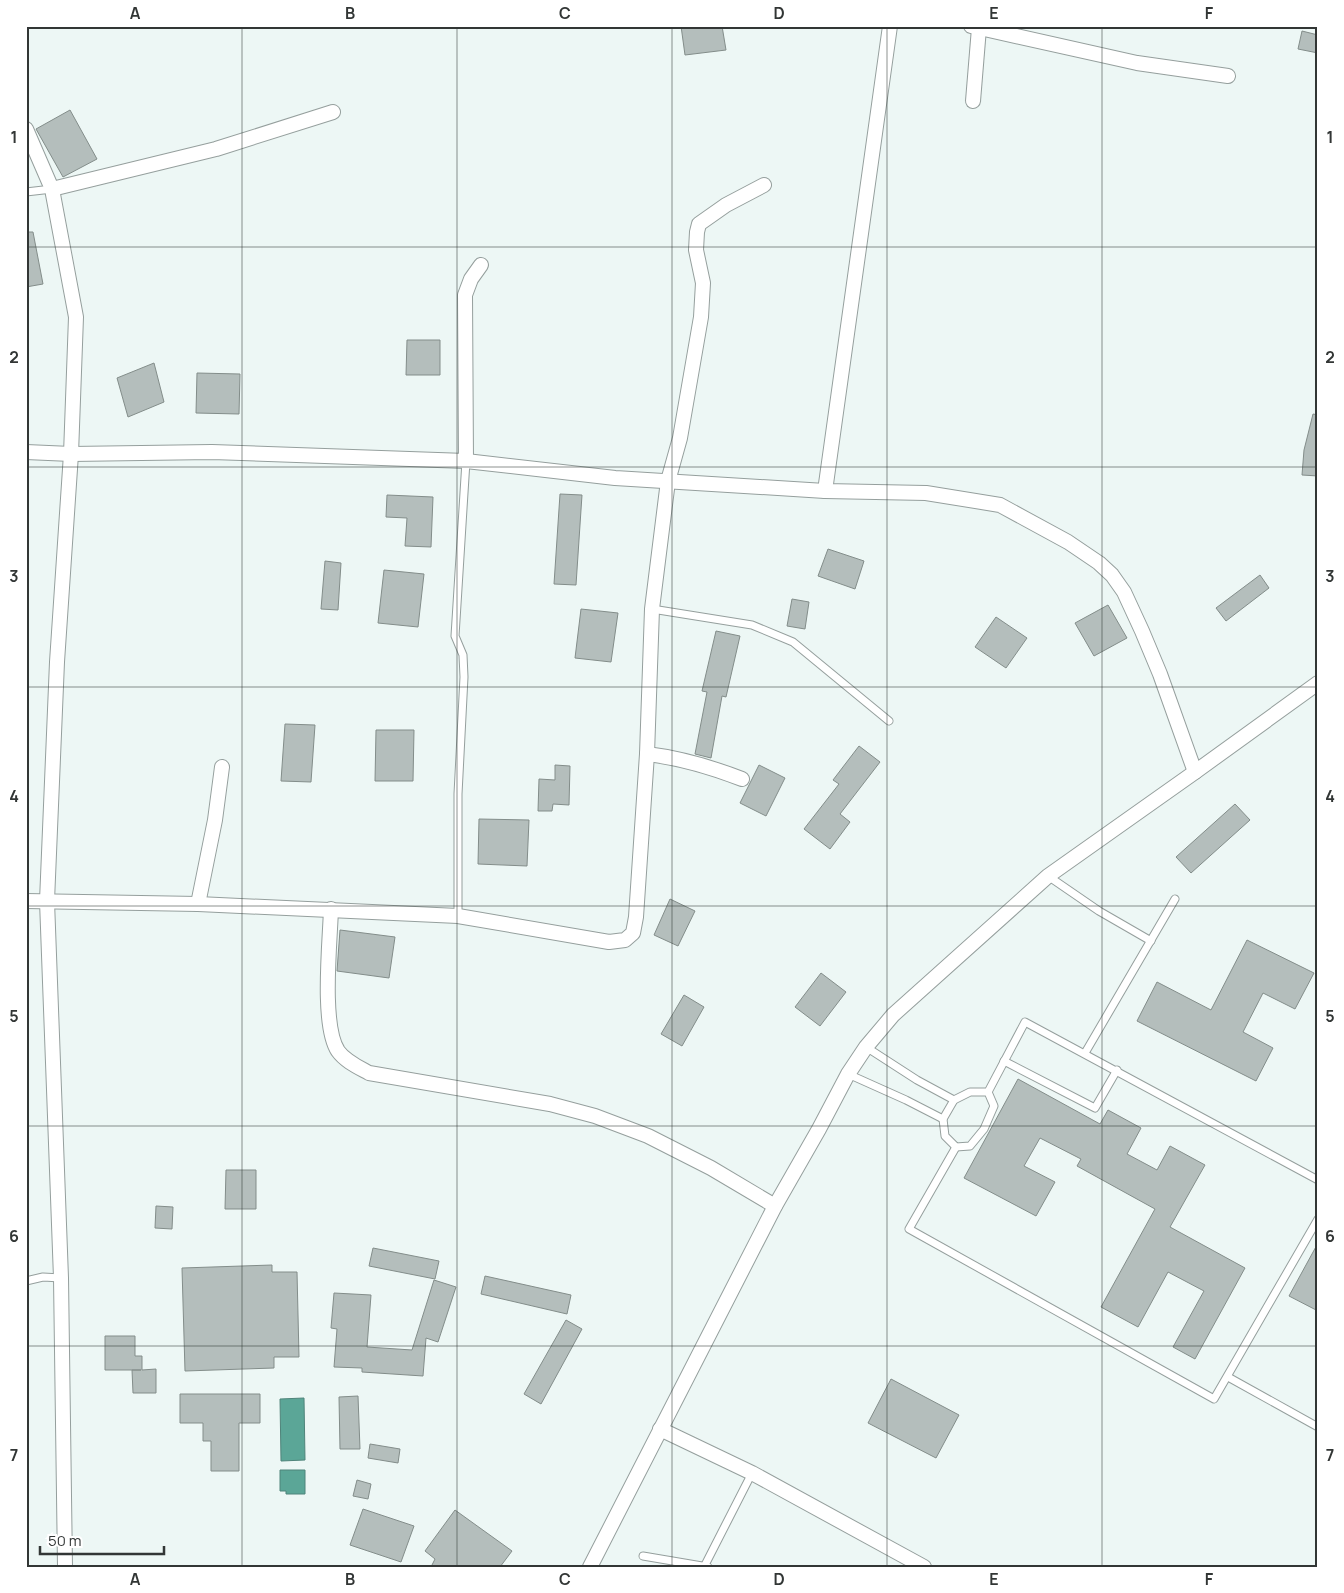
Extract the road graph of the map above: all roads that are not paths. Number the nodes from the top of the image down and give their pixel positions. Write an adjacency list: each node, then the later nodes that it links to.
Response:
1 (890, 26): 15 (street)
2 (975, 27): 3 (street); 4 (street)
3 (1228, 76)
4 (973, 101)
5 (334, 112): 8 (street)
6 (26, 129): 8 (street)
7 (764, 185): 14 (street)
8 (52, 189): 9 (lane); 12 (street)
9 (26, 192)
10 (481, 265): 13 (street)
11 (26, 452): 12 (street)
12 (71, 454): 13 (street); 26 (street)
13 (466, 461): 14 (street); 29 (lane)
14 (668, 481): 15 (street); 16 (street)
15 (825, 491): 21 (street)
16 (652, 610): 18 (lane); 19 (street)
17 (1318, 683): 21 (street)
18 (889, 721)
19 (647, 754): 22 (street); 29 (street)
20 (222, 767): 27 (street)
21 (1195, 772): 23 (street)
22 (742, 778)
23 (1048, 876): 30 (lane); 31 (street)
24 (1175, 899): 30 (lane)
25 (26, 901): 26 (street)
26 (47, 901): 27 (street); 43 (street)
27 (198, 904): 28 (street)
28 (331, 909): 29 (street); 41 (street)
29 (458, 916)
30 (1151, 941): 32 (lane)
31 (866, 1047): 35 (street); 37 (lane)
32 (1085, 1053): 33 (lane); 34 (lane)
33 (1004, 1061): 34 (lane); 36 (lane)
34 (1116, 1070): 40 (lane)
35 (848, 1074): 38 (lane); 41 (street)
36 (988, 1092): 37 (lane); 39 (lane)
37 (954, 1100): 38 (lane)
38 (943, 1119): 39 (lane)
39 (956, 1147): 45 (lane)
40 (1318, 1180)
41 (775, 1206): 47 (street)
42 (1318, 1219): 45 (lane)
43 (61, 1278): 44 (lane); 51 (street)
44 (26, 1280)
45 (1228, 1377): 46 (lane)
46 (1318, 1427)
47 (660, 1428): 48 (street); 52 (street)
48 (752, 1473): 50 (lane); 54 (street)
49 (643, 1556): 50 (lane)
50 (704, 1566): 53 (lane)
51 (65, 1567)
52 (590, 1567)
53 (708, 1567)
54 (924, 1567)

